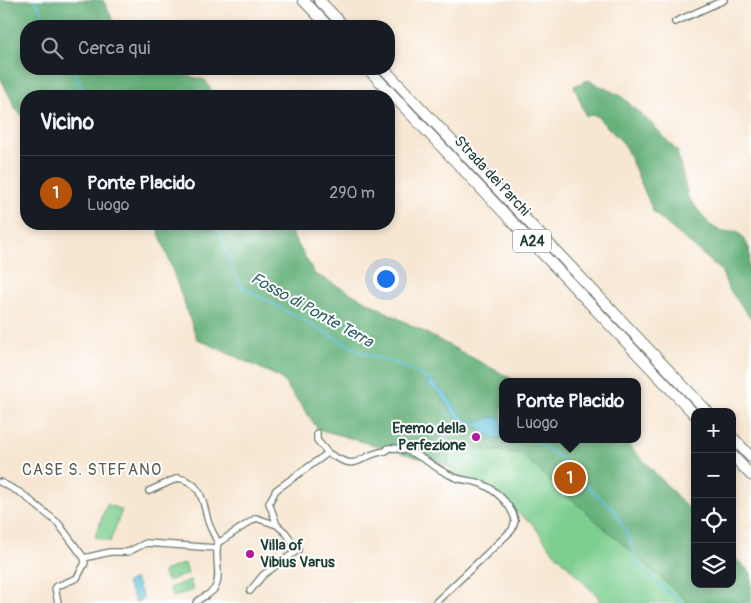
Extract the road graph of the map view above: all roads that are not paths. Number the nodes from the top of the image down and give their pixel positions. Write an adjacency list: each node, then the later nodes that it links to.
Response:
1 (303, 0): 4 (highway)
2 (319, 0): 5 (highway)
3 (724, 0): 6 (street)
4 (322, 20)
5 (338, 20)
6 (675, 22)
7 (374, 75): 9 (highway, Strada dei Parchi / A24)
8 (390, 75): 11 (highway, Strada dei Parchi / A24)
9 (388, 90)
10 (395, 98): 12 (highway, Strada dei Parchi / A24)
11 (704, 408)
12 (691, 411)
13 (317, 433): 15 (street)
14 (736, 441): 16 (highway)
15 (328, 453): 21 (street); 27 (street)
16 (751, 457)
17 (736, 459): 18 (highway)
18 (751, 474)
19 (0, 482): 23 (street)
20 (149, 491): 22 (street)
21 (277, 525): 22 (street); 24 (street)
22 (217, 546): 23 (street); 26 (street)
23 (84, 558): 25 (street)
24 (250, 591)
25 (58, 603)
26 (196, 603)
27 (434, 603)

